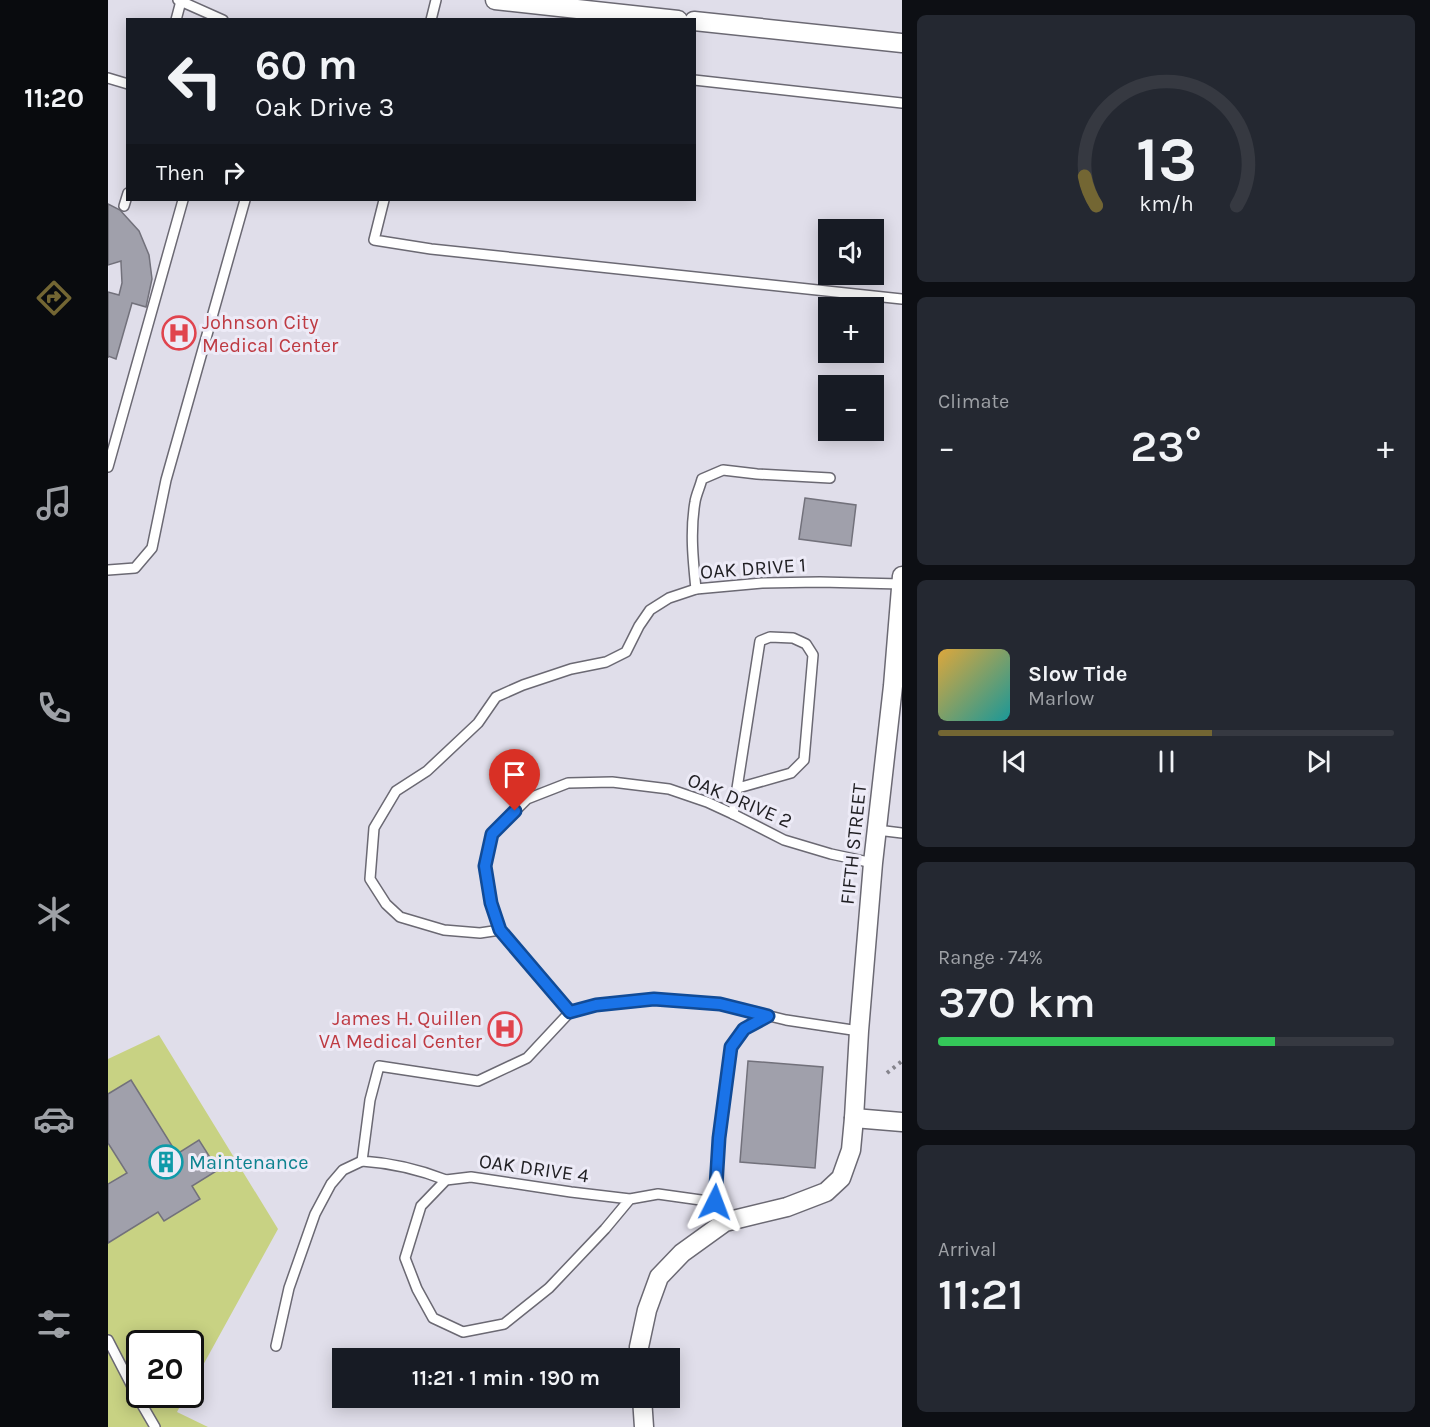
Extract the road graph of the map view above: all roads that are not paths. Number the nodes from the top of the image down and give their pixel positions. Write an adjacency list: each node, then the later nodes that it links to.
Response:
1 (180, 0): 4 (lane); 5 (lane)
2 (436, 0): 6 (lane)
3 (495, 0): 7 (street)
4 (176, 18)
5 (219, 18)
6 (432, 18)
7 (660, 18)
8 (696, 21): 9 (street)
9 (902, 43)
10 (108, 78): 12 (lane)
11 (696, 80): 13 (lane)
12 (126, 83)
13 (902, 103)
14 (126, 200): 18 (lane)
15 (183, 201): 20 (lane)
16 (245, 201): 22 (lane)
17 (384, 201): 19 (lane)
18 (124, 206)
19 (902, 299)
20 (108, 467)
21 (830, 478): 24 (lane)
22 (108, 570)
23 (902, 581): 24 (lane, OAK DRIVE 1); 27 (street, FIFTH STREET)
24 (696, 589): 30 (lane, OAK DRIVE 1)
25 (738, 788): 25 (lane); 26 (lane)
26 (733, 814): 29 (lane, OAK DRIVE 2); 30 (lane, OAK DRIVE 2)
27 (877, 830): 28 (lane); 29 (street, FIFTH STREET)
28 (902, 833)
29 (873, 863): 33 (street, FIFTH STREET)
30 (500, 930): 31 (lane)
31 (570, 1012): 32 (lane); 36 (lane)
32 (768, 1016): 33 (lane); 39 (lane)
33 (859, 1031): 34 (street, FIFTH STREET)
34 (854, 1118): 35 (street); 40 (street, FIFTH STREET)
35 (902, 1122)
36 (362, 1161): 37 (lane); 42 (lane)
37 (446, 1180): 38 (lane, OAK DRIVE 4); 38 (lane)
38 (630, 1199): 39 (lane, OAK DRIVE 4)
39 (715, 1202): 40 (lane)
40 (725, 1222): 43 (street)
41 (108, 1340): 45 (lane)
42 (276, 1346)
43 (639, 1348)
44 (643, 1408): 46 (street)
45 (155, 1427)
46 (644, 1427)

